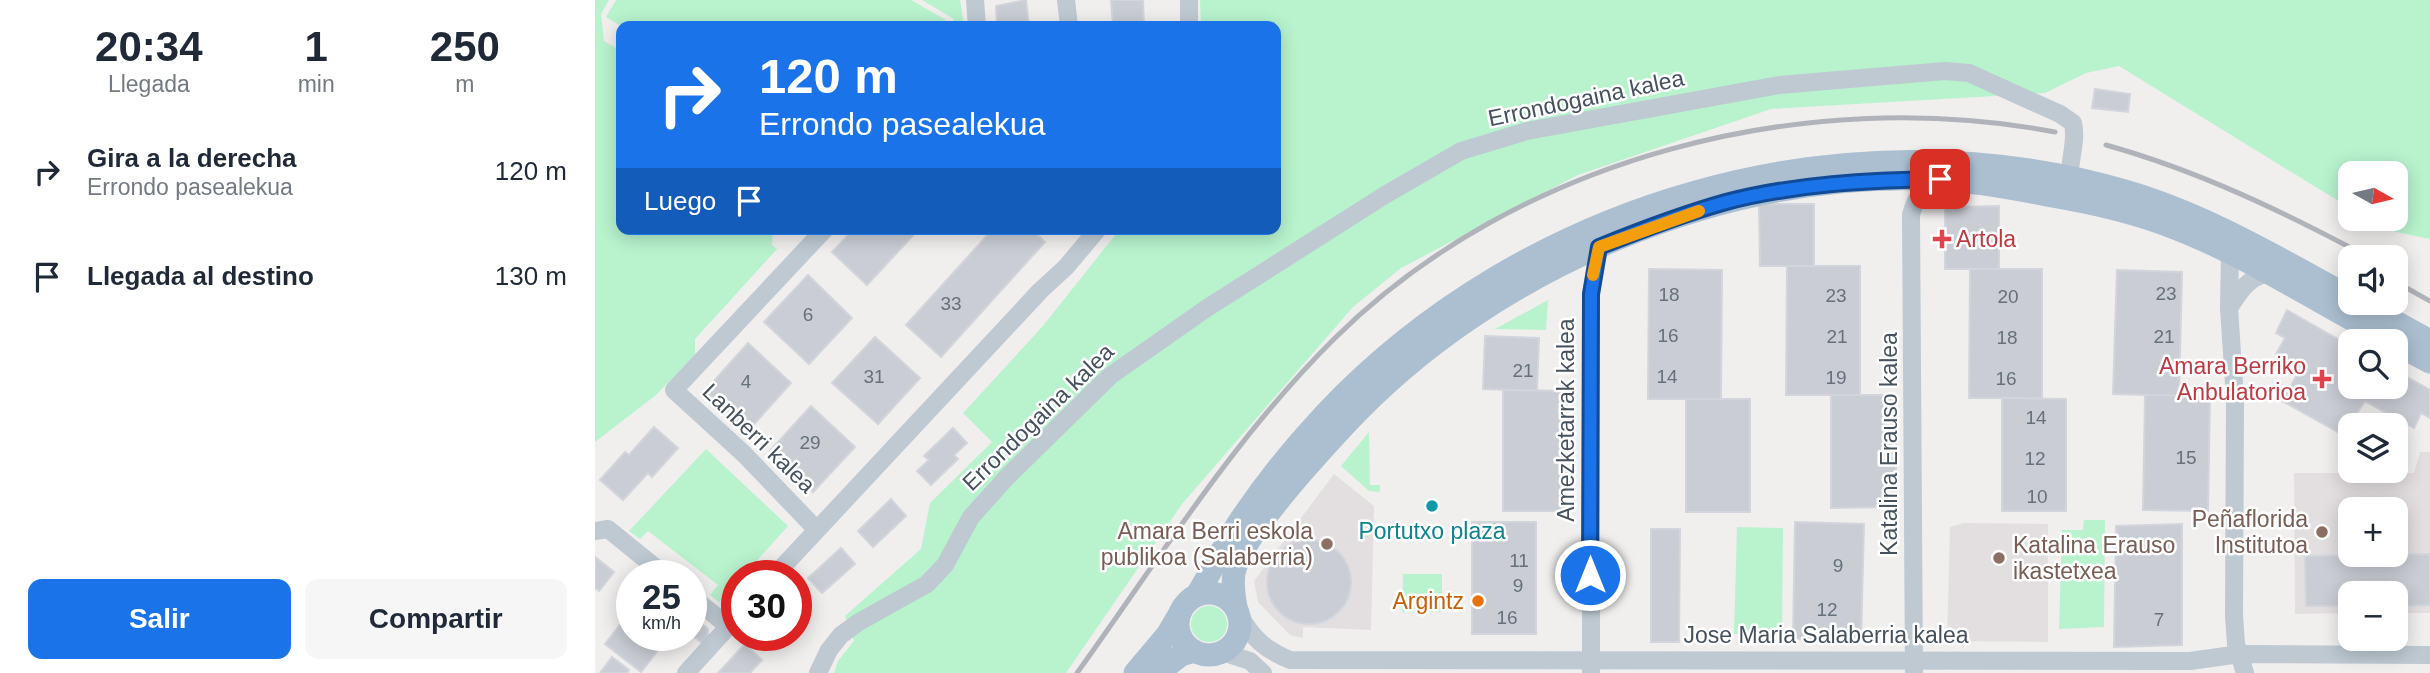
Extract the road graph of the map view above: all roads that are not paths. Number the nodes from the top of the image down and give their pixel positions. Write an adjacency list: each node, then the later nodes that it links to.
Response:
1 (975, 0): 4 (street)
2 (1066, 0): 5 (street)
3 (1189, 0): 6 (street)
4 (977, 21)
5 (1068, 21)
6 (1189, 21)
7 (1940, 179): 8 (main road); 9 (main road); 10 (street)
8 (1888, 180): 10 (street); 14 (main road)
9 (2072, 188): 15 (main road); 31 (main road); 43 (street, Errondogaina kalea)
10 (1911, 215): 41 (street, Katalina Erauso kalea)
11 (819, 235): 27 (street, Lanberri kalea)
12 (1079, 235): 18 (street)
13 (1093, 235): 18 (street)
14 (1599, 247): 16 (main road); 20 (street, Amezketarrak kalea)
15 (2240, 249): 17 (main road); 19 (main road); 21 (street)
16 (1554, 266): 20 (street, Amezketarrak kalea); 32 (main road)
17 (2266, 274): 21 (street); 23 (main road)
18 (1040, 291): 27 (street)
19 (2338, 292)
20 (1591, 294): 40 (street, Amezketarrak kalea)
21 (2229, 308): 37 (street)
22 (2383, 315): 24 (main road)
23 (2369, 329)
24 (2430, 341)
25 (2408, 350): 26 (main road)
26 (2430, 362)
27 (816, 529): 30 (street)
28 (595, 531): 29 (street)
29 (646, 560)
30 (788, 560)
31 (1197, 595): 32 (main road); 33 (main road)
32 (1238, 612): 36 (main road); 39 (street)
33 (1180, 613): 35 (main road); 44 (main road)
34 (721, 634): 42 (street)
35 (1194, 651): 36 (main road); 45 (main road)
36 (1222, 652): 46 (street)
37 (2240, 654): 38 (street, Jose Maria Salaberria kalea); 41 (street, Jose Maria Salaberria kalea); 48 (street)
38 (2430, 655)
39 (1290, 660): 40 (street, Jose Maria Salaberria kalea); 47 (street)
40 (1591, 666): 41 (street, Jose Maria Salaberria kalea)
41 (1914, 667)
42 (686, 673)
43 (818, 673)
44 (1135, 673)
45 (1158, 673)
46 (1263, 673)
47 (1269, 673)
48 (2245, 673)

